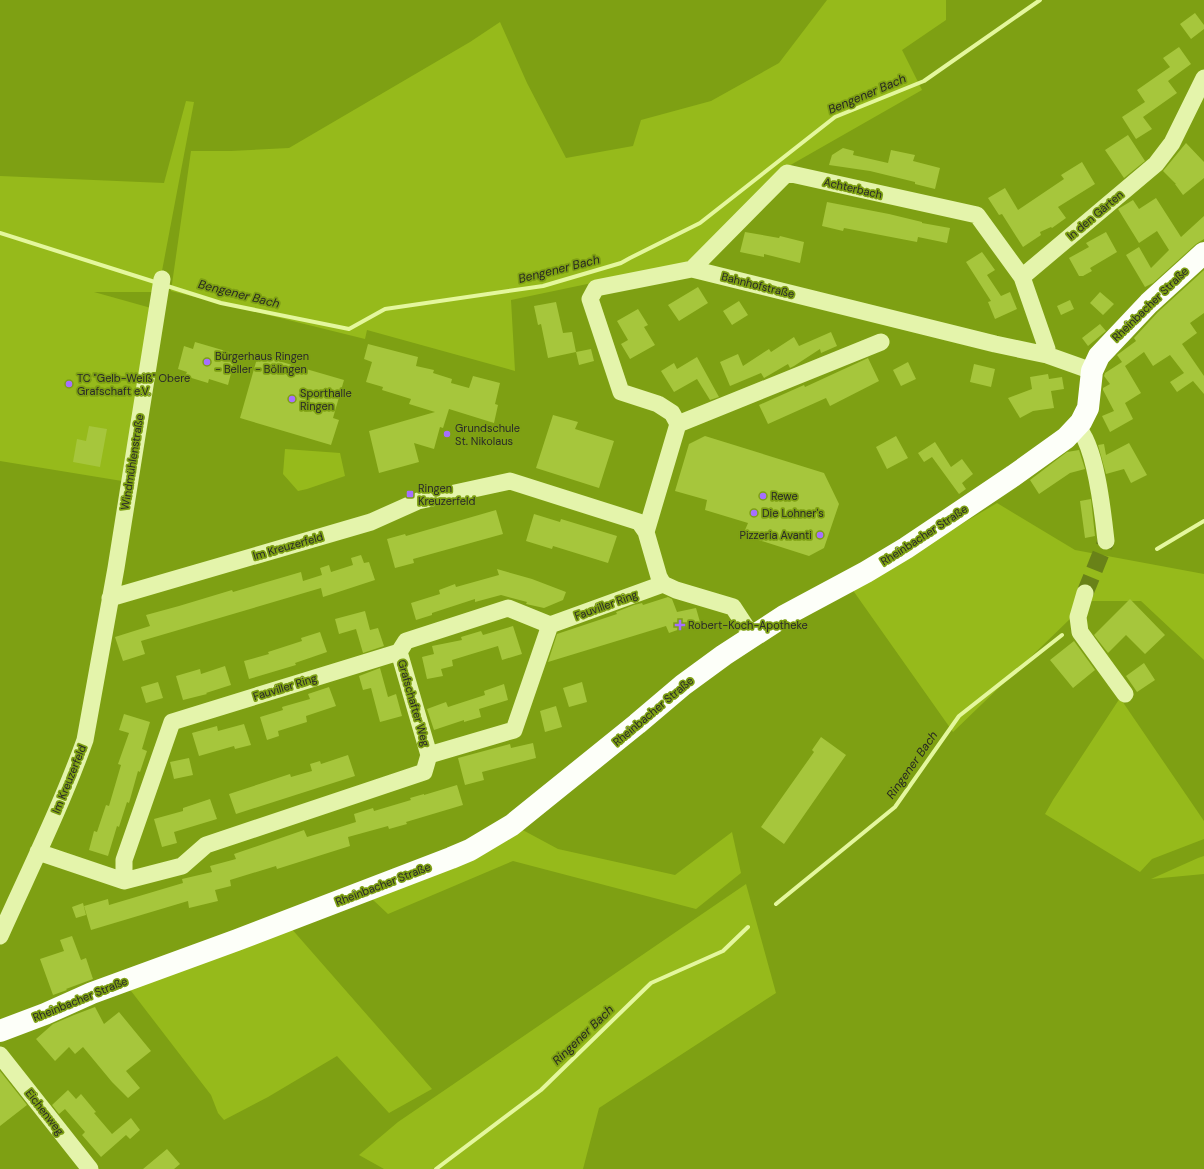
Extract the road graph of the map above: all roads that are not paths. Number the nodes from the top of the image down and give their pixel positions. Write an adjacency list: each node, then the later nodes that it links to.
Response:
1 (1204, 78): 4 (street, In den Gärten)
2 (1204, 253): 8 (main road, Rheinbacher Straße)
3 (692, 269): 4 (street, Achterbach); 7 (street, Bahnhofstraße); 9 (street, Bahnhofstraße)
4 (1022, 277): 7 (street)
5 (162, 279): 15 (street, Windmühlenstraße)
6 (881, 342): 9 (street)
7 (1047, 355): 8 (street, Bahnhofstraße)
8 (1092, 371): 10 (main road, Rheinbacher Straße)
9 (678, 424): 11 (street)
10 (1077, 427): 12 (street); 17 (main road, Rheinbacher Straße)
11 (646, 532): 13 (street); 15 (street, Im Kreuzerfeld)
12 (1106, 541)
13 (662, 584): 16 (street, Fauviller Ring); 17 (street)
14 (1085, 592): 19 (street)
15 (110, 598): 21 (street, Im Kreuzerfeld)
16 (550, 625): 18 (street, Fauviller Ring); 20 (street)
17 (752, 636): 24 (main road, Rheinbacher Straße)
18 (399, 652): 20 (street, Grafschafter Weg); 22 (street, Fauviller Ring)
19 (1125, 694)
20 (428, 755): 22 (street)
21 (38, 852): 22 (street); 23 (street, Im Kreuzerfeld)
22 (124, 881)
23 (0, 936)
24 (0, 1031)
25 (0, 1055): 26 (street, Eichenweg)
26 (90, 1169)

